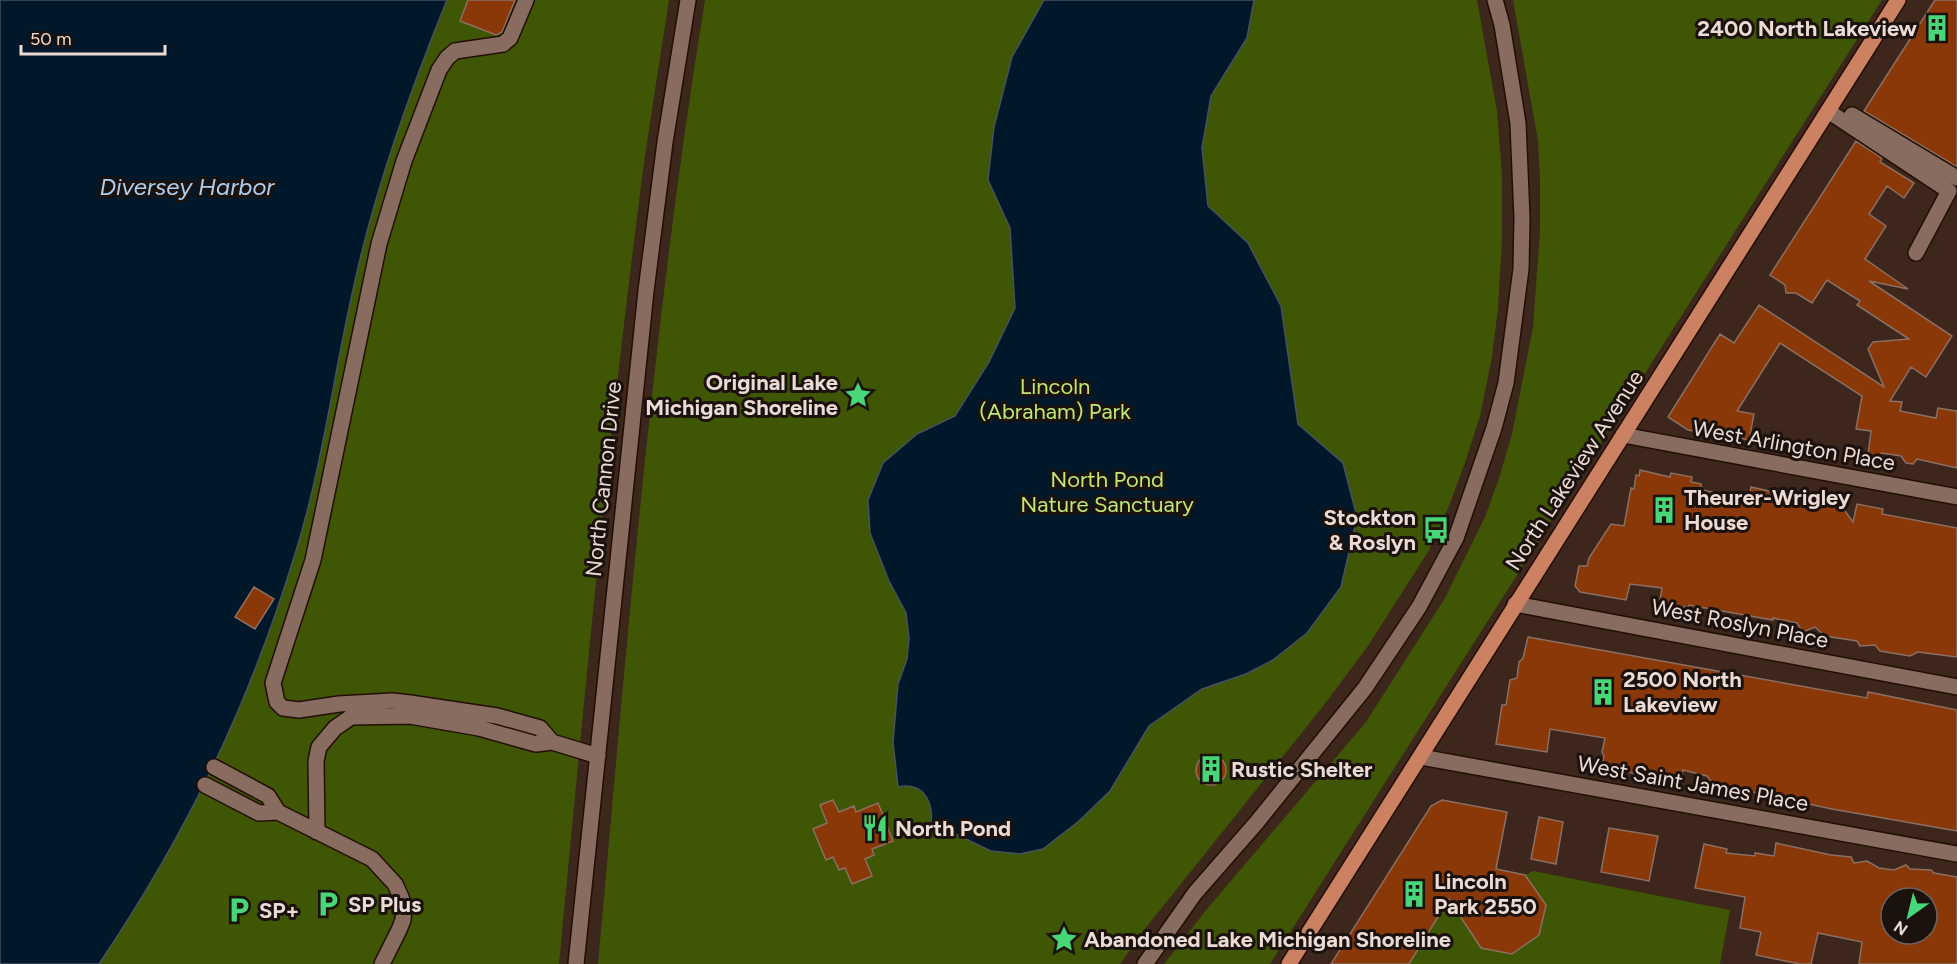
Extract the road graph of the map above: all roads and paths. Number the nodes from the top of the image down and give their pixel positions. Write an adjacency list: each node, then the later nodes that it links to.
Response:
1 (526, 0): 12 (street)
2 (688, 0): 13 (street, North Cannon Drive)
3 (1495, 0): 22 (street)
4 (1898, 0): 5 (main road, North Lakeview Avenue)
5 (1830, 107): 6 (street); 7 (street); 8 (main road, North Lakeview Avenue)
6 (1957, 178)
7 (1916, 252)
8 (1623, 435): 9 (street, West Arlington Place); 10 (main road, North Lakeview Avenue)
9 (1957, 497)
10 (1515, 604): 11 (street, West Roslyn Place); 14 (main road, North Lakeview Avenue)
11 (1957, 687)
12 (350, 710): 13 (street); 18 (street)
13 (598, 756): 21 (street, North Cannon Drive)
14 (1421, 757): 19 (street, West Saint James Place); 23 (main road, North Lakeview Avenue)
15 (214, 767): 17 (street)
16 (205, 785): 17 (street)
17 (278, 812): 18 (street)
18 (317, 832): 20 (street)
19 (1957, 854)
20 (382, 964)
21 (576, 964)
22 (1145, 964)
23 (1289, 964)

